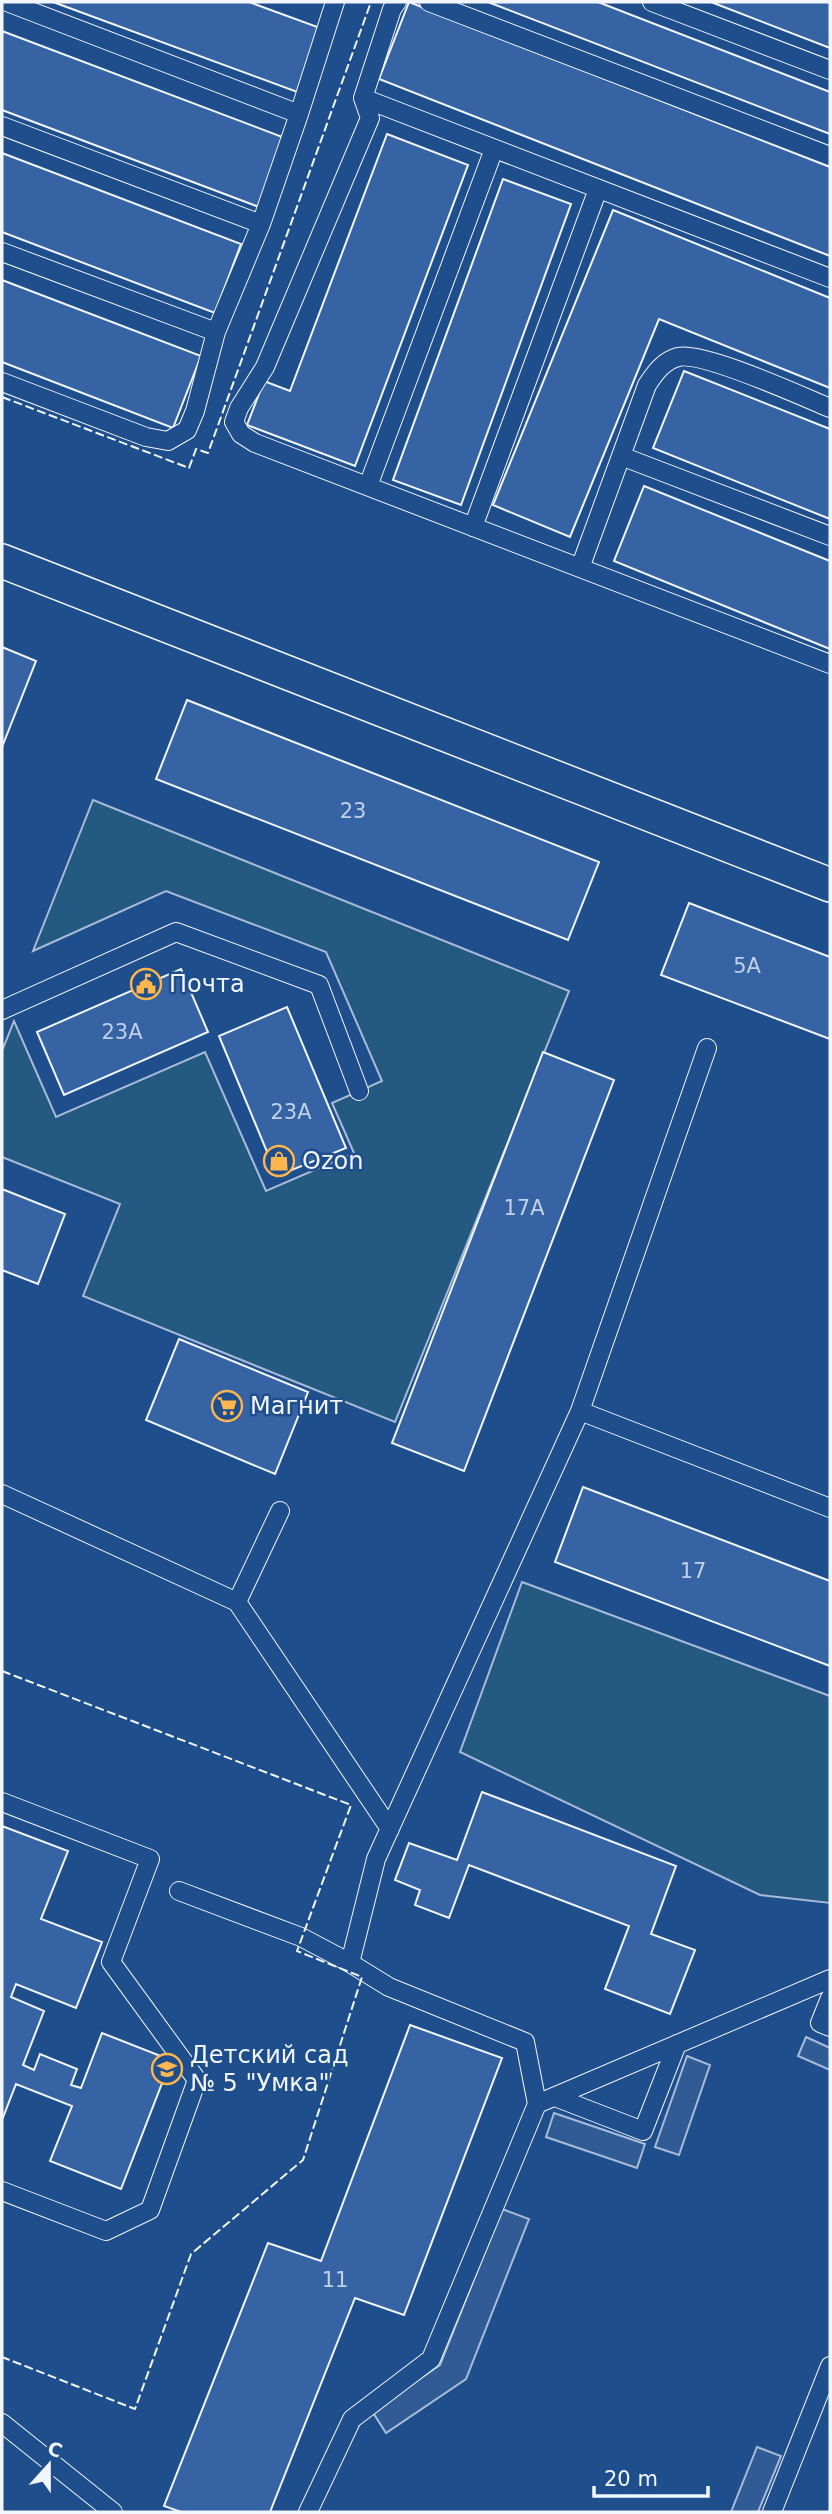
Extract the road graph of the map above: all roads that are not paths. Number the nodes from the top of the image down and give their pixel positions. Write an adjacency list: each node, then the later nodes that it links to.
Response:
1 (7, 2): 8 (lane)
2 (335, 2): 8 (lane)
3 (397, 2): 7 (lane)
4 (429, 2): 11 (lane)
5 (652, 2): 6 (lane)
6 (830, 70)
7 (363, 98): 10 (lane); 20 (lane)
8 (299, 114): 13 (lane)
9 (2, 126): 13 (lane)
10 (494, 149): 12 (lane); 20 (lane)
11 (830, 156)
12 (598, 189): 15 (lane); 21 (lane)
13 (261, 224): 16 (lane)
14 (2, 252): 16 (lane)
15 (830, 278)
16 (216, 332): 17 (lane)
17 (2, 382)
18 (830, 408): 19 (lane)
19 (621, 456): 22 (lane); 24 (lane)
20 (368, 486): 21 (lane)
21 (473, 527): 24 (lane)
22 (830, 536)
23 (2, 561): 26 (street)
24 (580, 568): 25 (lane)
25 (830, 664)
26 (830, 885)
27 (2, 1010): 29 (lane)
28 (707, 1048): 30 (lane)
29 (359, 1091)
30 (580, 1411): 32 (lane); 36 (lane)
31 (2, 1494): 34 (lane)
32 (830, 1508)
33 (280, 1511): 34 (lane)
34 (237, 1602): 36 (lane)
35 (2, 1802): 45 (lane)
36 (390, 1829): 38 (lane)
37 (178, 1891): 38 (lane)
38 (350, 1963): 44 (lane)
39 (830, 1979): 42 (lane)
40 (830, 1998): 41 (lane)
41 (830, 2027)
42 (677, 2045): 43 (lane); 43 (lane)
43 (555, 2097): 44 (lane)
44 (537, 2104): 49 (lane)
45 (2, 2190)
46 (830, 2366): 50 (lane)
47 (2, 2423): 48 (lane)
48 (113, 2512)
49 (308, 2512)
50 (772, 2512)

